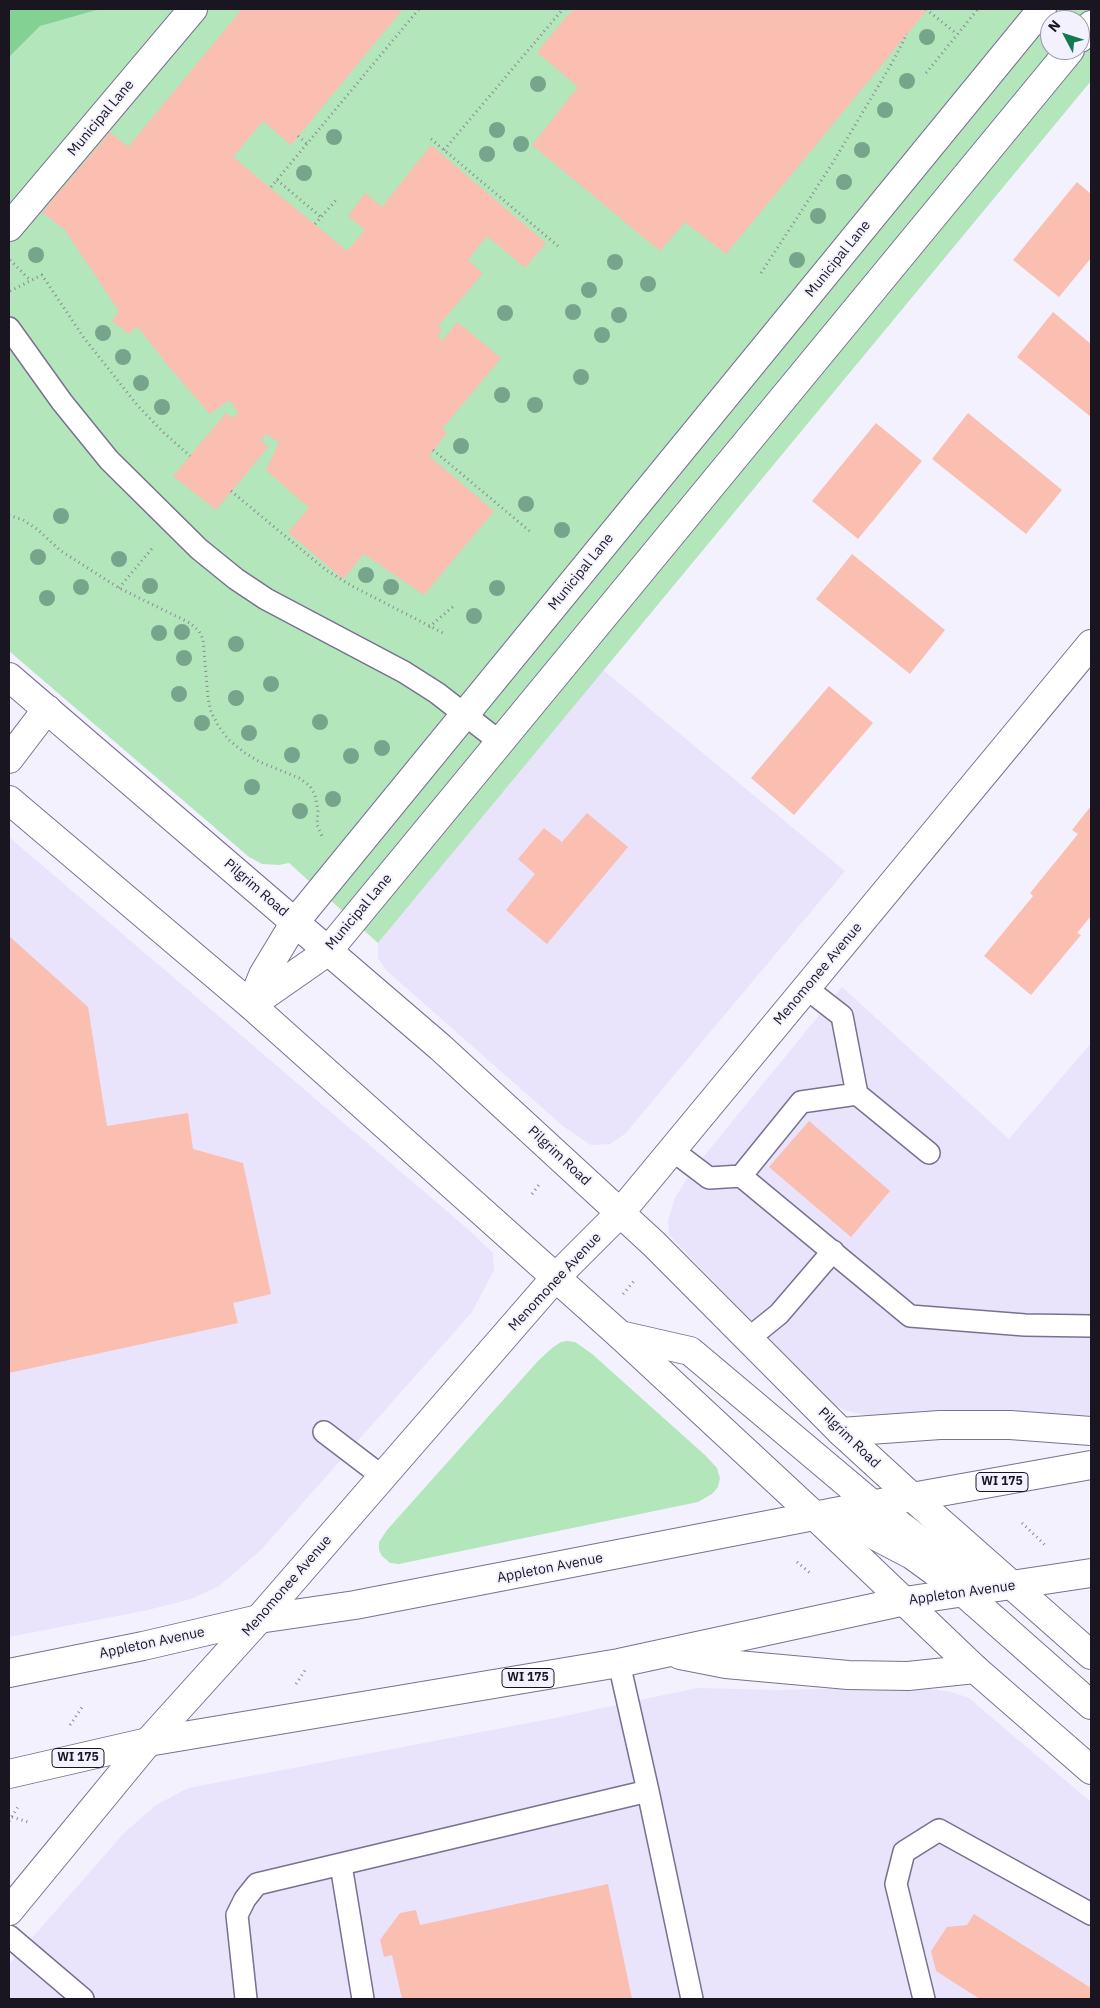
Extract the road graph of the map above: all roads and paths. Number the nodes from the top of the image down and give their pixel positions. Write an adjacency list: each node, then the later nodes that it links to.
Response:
1 (193, 9): 20 (street, Municipal Lane)
2 (419, 9): 13 (path)
3 (563, 9): 14 (path)
4 (926, 9): 8 (path)
5 (978, 9): 8 (path)
6 (1042, 9): 40 (street, Municipal Lane)
7 (907, 34): 23 (path)
8 (957, 34): 10 (path)
9 (1062, 60): 41 (street, Municipal Lane)
10 (926, 72)
11 (298, 136): 13 (path)
12 (431, 139): 14 (path)
13 (307, 144): 15 (path)
14 (444, 150): 21 (path)
15 (277, 180): 16 (path); 18 (path)
16 (270, 188)
17 (337, 199): 18 (path)
18 (321, 217): 19 (path)
19 (315, 224)
20 (9, 227)
21 (558, 246)
22 (9, 258): 24 (path)
23 (761, 273)
24 (31, 280): 25 (path); 28 (path)
25 (10, 291)
26 (9, 328): 40 (lane)
27 (433, 450): 31 (path)
28 (190, 456)
29 (231, 490): 35 (path)
30 (9, 515): 33 (path)
31 (532, 533)
32 (157, 543): 33 (path)
33 (119, 588): 44 (path)
34 (455, 605): 35 (path)
35 (429, 627): 36 (path)
36 (445, 634)
37 (1091, 644): 47 (street, Menomonee Avenue)
38 (9, 677): 39 (street, Pilgrim Road)
39 (47, 710): 42 (street); 45 (street, Pilgrim Road)
40 (466, 714): 41 (lane); 45 (street, Municipal Lane)
41 (500, 742): 46 (street, Municipal Lane)
42 (9, 759)
43 (9, 800): 48 (street)
44 (324, 839)
45 (296, 922): 46 (street, Pilgrim Road); 48 (street, Municipal Lane)
46 (327, 952): 48 (street, Municipal Lane); 53 (street, Pilgrim Road)
47 (806, 988): 49 (lane); 50 (street, Menomonee Avenue)
48 (251, 1006): 55 (street)
49 (857, 1094): 51 (lane); 52 (lane)
50 (672, 1150): 52 (lane); 53 (street, Menomonee Avenue)
51 (929, 1153)
52 (741, 1176): 54 (lane)
53 (620, 1213): 55 (street, Menomonee Avenue); 60 (street, Pilgrim Road)
54 (833, 1251): 58 (lane); 60 (lane)
55 (555, 1278): 59 (street); 65 (street, Menomonee Avenue)
56 (634, 1281): 57 (path)
57 (622, 1294)
58 (1091, 1326)
59 (620, 1335): 67 (street); 68 (street)
60 (748, 1339): 63 (street, Pilgrim Road)
61 (1091, 1431): 63 (street)
62 (324, 1432): 65 (lane)
63 (841, 1432): 66 (street, Pilgrim Road)
64 (1091, 1465): 66 (street, Appleton Avenue / WI 175)
65 (383, 1476): 77 (street, Menomonee Avenue)
66 (912, 1497): 67 (street, Appleton Avenue / WI 175); 74 (street, Pilgrim Road)
67 (873, 1506): 68 (street, Appleton Avenue / WI 175); 74 (street)
68 (816, 1517): 75 (street); 76 (street); 77 (street, Appleton Avenue / WI 175)
69 (1022, 1523): 70 (path)
70 (1049, 1550)
71 (797, 1562): 72 (path)
72 (810, 1573)
73 (1091, 1573): 74 (street, Appleton Avenue / WI 175)
74 (1012, 1586): 75 (street, Appleton Avenue / WI 175); 79 (street, Pilgrim Road)
75 (963, 1592): 76 (street, Appleton Avenue / WI 175); 85 (street)
76 (905, 1601): 78 (street, Appleton Avenue / WI 175); 82 (street)
77 (259, 1619): 83 (street, Appleton Avenue / WI 175); 88 (street, Menomonee Avenue)
78 (669, 1653): 80 (street, Appleton Avenue / WI 175); 82 (street)
79 (1091, 1655)
80 (619, 1663): 88 (street, Appleton Avenue / WI 175); 91 (lane)
81 (306, 1668): 84 (path)
82 (975, 1668): 89 (street)
83 (9, 1673)
84 (295, 1685)
85 (1091, 1705)
86 (83, 1706): 87 (path)
87 (70, 1726)
88 (148, 1742): 90 (street, Appleton Avenue / WI 175); 97 (street, Menomonee Avenue)
89 (1091, 1770)
90 (9, 1774)
91 (648, 1791): 96 (lane); 103 (lane)
92 (21, 1801): 93 (path)
93 (12, 1817): 94 (path); 95 (path)
94 (9, 1821)
95 (28, 1822)
96 (341, 1865): 101 (lane); 102 (lane)
97 (9, 1911)
98 (1091, 1914): 104 (lane)
99 (9, 1936): 100 (lane)
100 (83, 1999)
101 (246, 1999)
102 (363, 1999)
103 (692, 1999)
104 (924, 1999)

